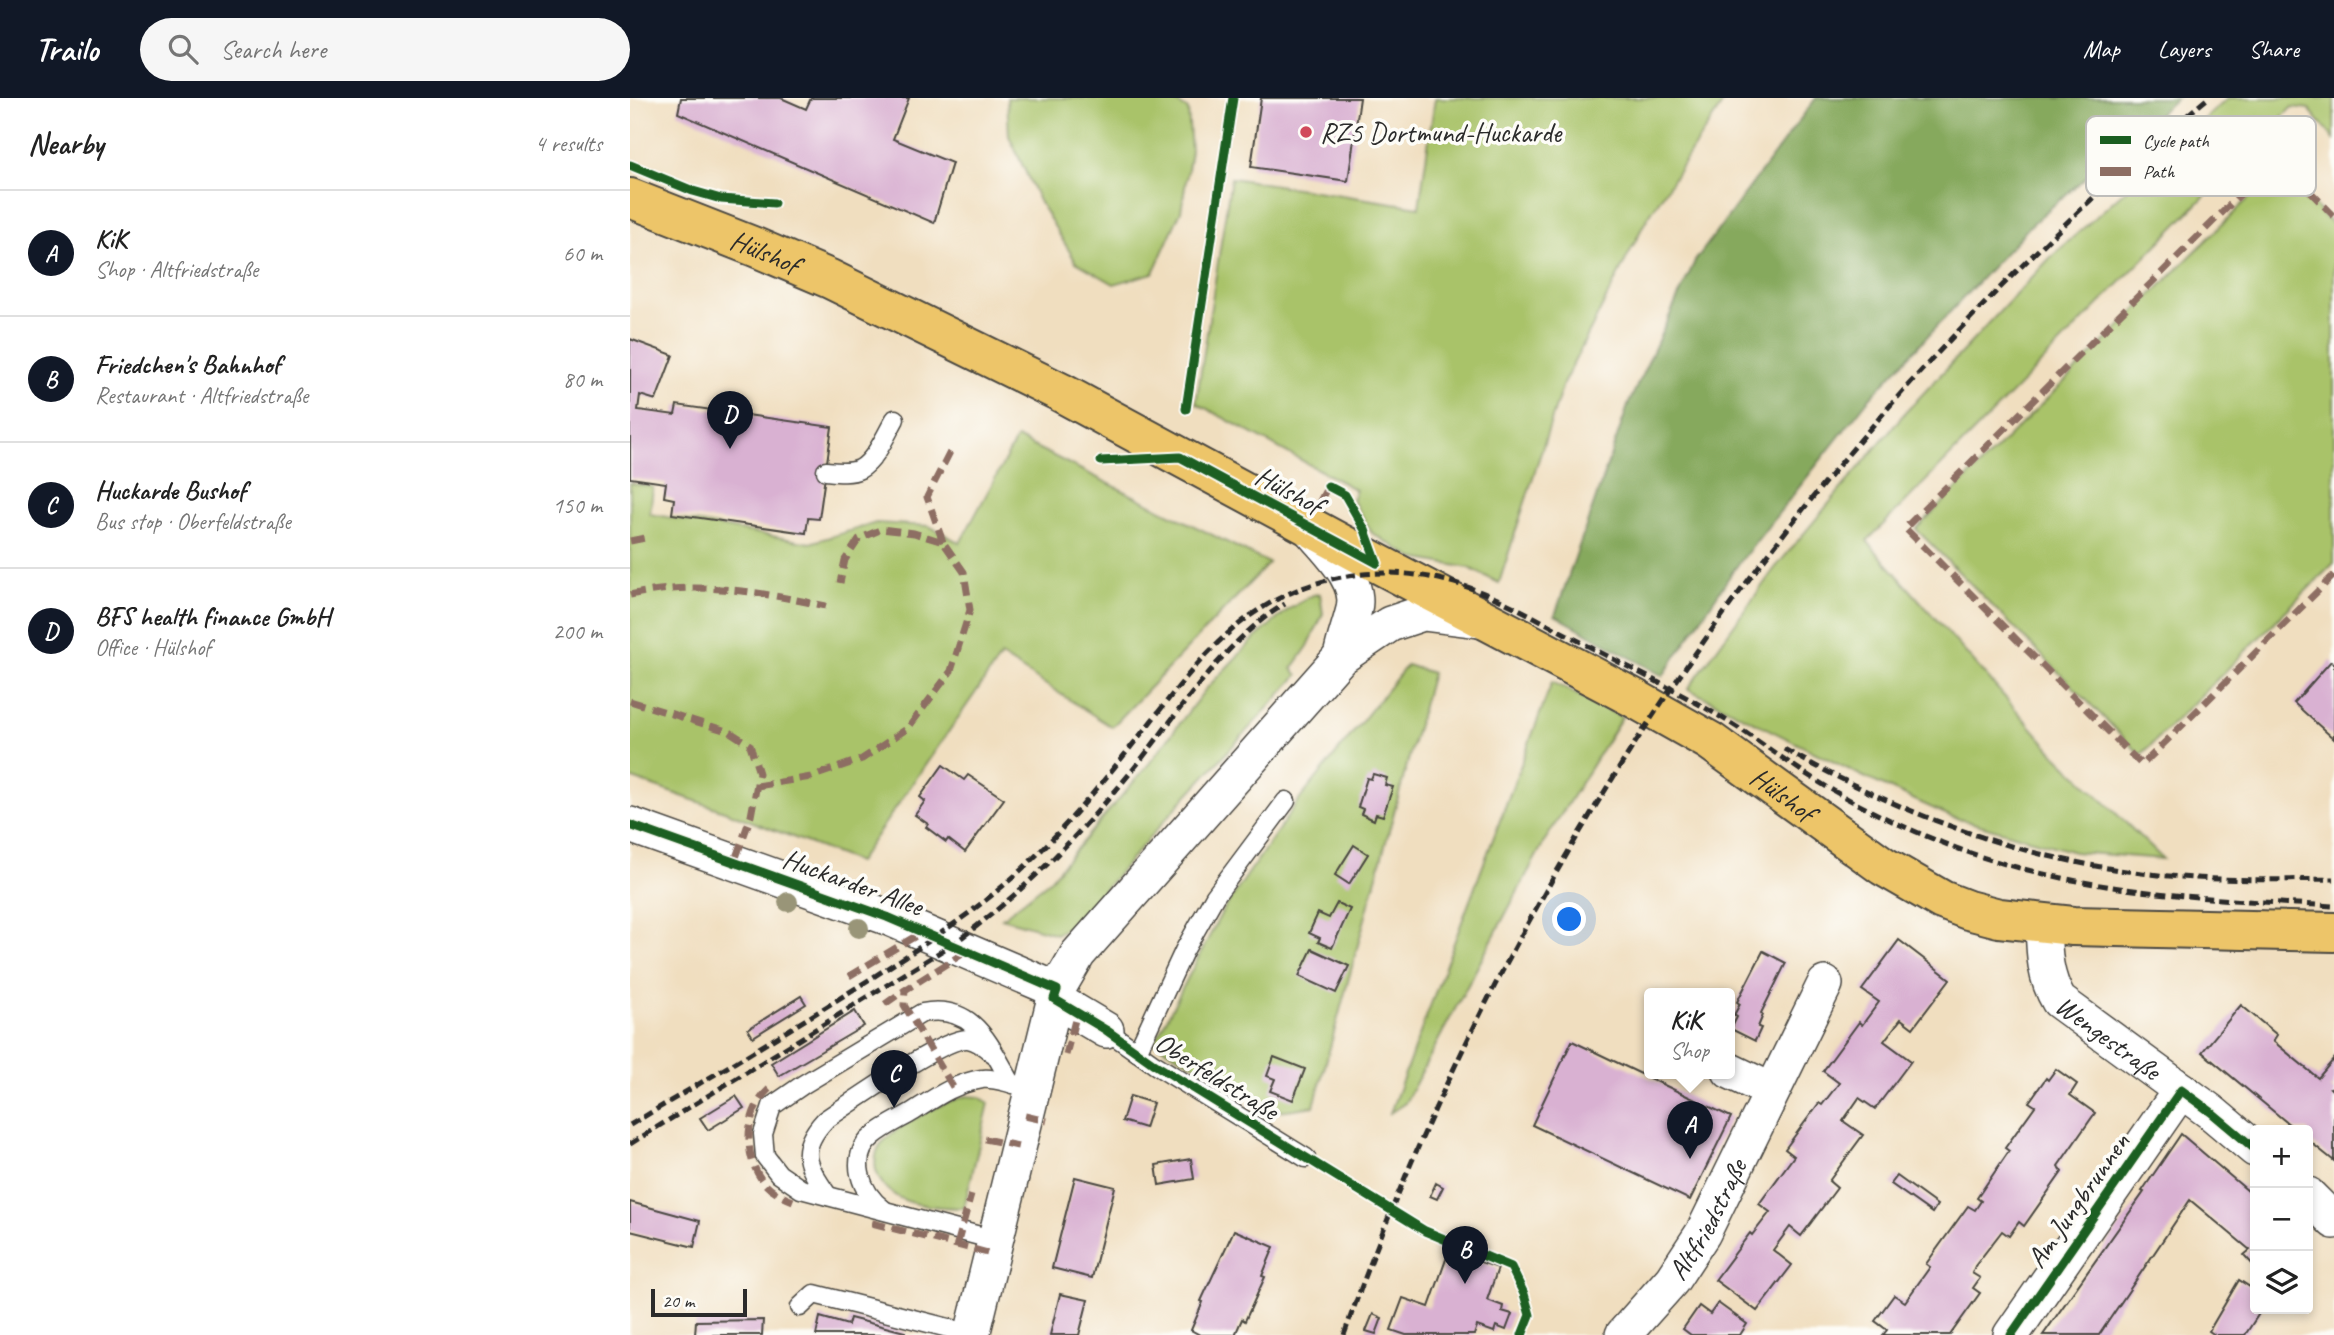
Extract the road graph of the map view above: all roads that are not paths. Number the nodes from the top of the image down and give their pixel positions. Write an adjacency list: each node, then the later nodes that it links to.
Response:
1 (630, 198): 4 (main road, Hülshof)
2 (895, 419): 3 (lane)
3 (826, 471)
4 (1307, 525): 5 (main road, Hülshof); 6 (street)
5 (1486, 621): 6 (street); 9 (main road, Hülshof)
6 (1341, 657): 12 (street)
7 (1286, 801): 14 (lane)
8 (630, 825): 12 (street, Huckarder Allee)
9 (2043, 923): 10 (main road, Hülshof); 18 (street, Wengestraße)
10 (2334, 932)
11 (1825, 984): 19 (street, Altfriedstraße)
12 (1056, 995): 13 (street, Huckarder Allee); 17 (street)
13 (1106, 1030): 14 (lane, Oberfeldstraße)
14 (1137, 1052): 21 (lane, Oberfeldstraße)
15 (994, 1054): 17 (lane); 22 (lane); 22 (lane)
16 (1735, 1073): 19 (street)
17 (1022, 1086): 24 (lane); 26 (street)
18 (2181, 1090): 20 (street, Wengestraße); 30 (street, Am Jungbrunnen)
19 (1772, 1091): 29 (street, Altfriedstraße)
20 (2250, 1145)
21 (1306, 1158)
22 (828, 1196): 24 (lane)
23 (2313, 1200): 25 (street)
24 (888, 1213): 26 (lane)
25 (2334, 1221)
26 (995, 1240): 28 (street)
27 (800, 1307): 28 (lane)
28 (972, 1334)
29 (1623, 1335)
30 (2011, 1335)

